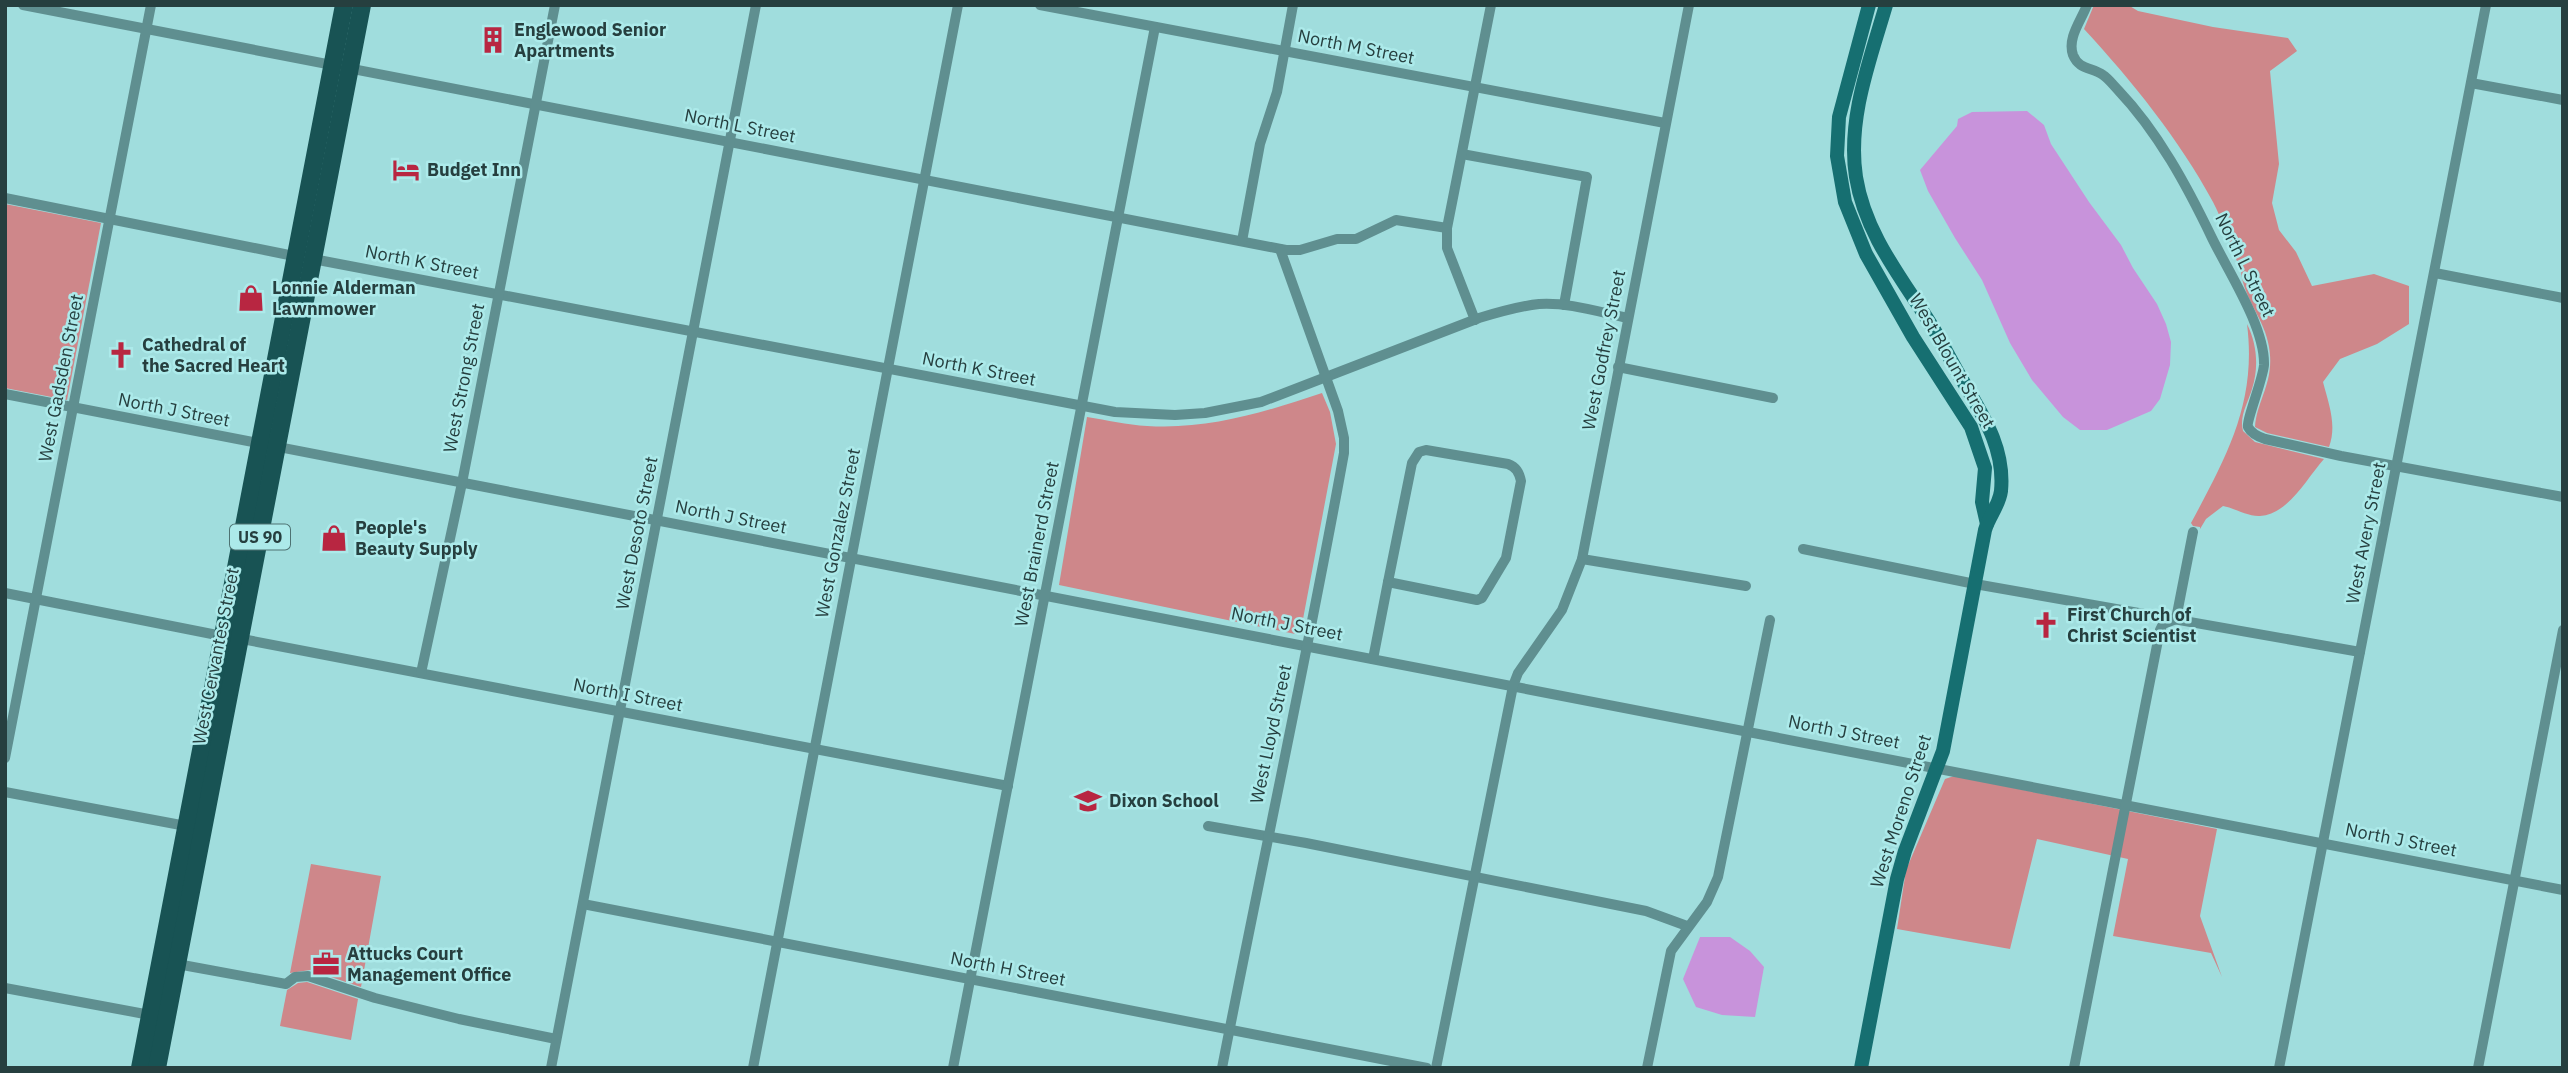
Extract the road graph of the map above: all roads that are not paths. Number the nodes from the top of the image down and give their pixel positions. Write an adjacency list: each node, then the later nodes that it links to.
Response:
1 (23, 5): 17 (street, North L Street)
2 (151, 5): 17 (street, West Gadsden Street)
3 (344, 5): 21 (main road, West Cervantes Street / US 90)
4 (362, 5): 21 (main road, West Cervantes Street / US 90)
5 (555, 5): 25 (street, West Strong Street)
6 (756, 5): 27 (street, West Desoto Street)
7 (958, 5): 29 (street, West Gonzalez Street)
8 (1040, 5): 16 (street, North M Street)
9 (1293, 5): 19 (street)
10 (1491, 5): 23 (street)
11 (1689, 5): 26 (street, West Godfrey Street)
12 (1869, 5): 18 (street, West Blount Street)
13 (1886, 5): 20 (street, West Blount Street)
14 (2087, 5): 55 (street, North L Street)
15 (2486, 5): 22 (street, West Avery Street)
16 (1155, 27): 19 (street, North M Street); 32 (street, West Brainerd Street)
17 (146, 29): 21 (street, North L Street); 31 (street, West Gadsden Street)
18 (1856, 47): 20 (street); 36 (street, West Blount Street)
19 (1283, 51): 23 (street, North M Street); 35 (street)
20 (1872, 52): 34 (street, West Blount Street)
21 (341, 67): 25 (street, North L Street); 38 (main road, West Cervantes Street / US 90); 39 (main road, West Cervantes Street / US 90)
22 (2471, 83): 24 (street); 40 (street, West Avery Street)
23 (1475, 88): 26 (street, North M Street); 28 (street)
24 (2563, 100)
25 (536, 104): 27 (street, North L Street); 41 (street, West Strong Street)
26 (1665, 123): 44 (street, West Godfrey Street)
27 (730, 142): 29 (street, North L Street); 46 (street, West Desoto Street)
28 (1462, 154): 33 (street); 43 (street)
29 (924, 180): 32 (street, North L Street); 48 (street, West Gonzalez Street)
30 (5, 198): 31 (street)
31 (110, 218): 38 (street); 53 (street, West Gadsden Street)
32 (1117, 218): 35 (street, North L Street); 52 (street, West Brainerd Street)
33 (1447, 228): 37 (street, North L Street); 45 (street)
34 (1875, 235): 36 (street); 59 (street, West Blount Street)
35 (1242, 241): 37 (street, North L Street)
36 (1860, 241): 59 (street, West Blount Street)
37 (1280, 249): 49 (street, West Lloyd Street)
38 (294, 256): 54 (main road, West Cervantes Street / US 90)
39 (313, 259): 41 (street, North K Street); 54 (main road, West Cervantes Street / US 90)
40 (2435, 273): 42 (street); 55 (street, West Avery Street)
41 (498, 294): 46 (street, North K Street); 56 (street, West Strong Street)
42 (2563, 298)
43 (1564, 306): 44 (street, North K Street); 45 (street, North K Street)
44 (1628, 318): 47 (street, West Godfrey Street)
45 (1475, 320): 49 (street, North K Street)
46 (693, 332): 48 (street, North K Street); 58 (street, West Desoto Street)
47 (1618, 367): 51 (street); 63 (street, West Godfrey Street)
48 (887, 370): 52 (street, North K Street); 62 (street, West Gonzalez Street)
49 (1326, 379): 52 (street, North K Street); 75 (street, West Lloyd Street)
50 (5, 394): 53 (street, North J Street)
51 (1773, 397)
52 (1082, 406): 68 (street, West Brainerd Street)
53 (73, 407): 54 (street, North J Street); 69 (street, West Gadsden Street)
54 (268, 446): 56 (street, North J Street); 73 (main road, West Cervantes Street / US 90); 74 (main road, West Cervantes Street / US 90)
55 (2397, 466): 57 (street, North L Street); 76 (street, West Avery Street)
56 (462, 482): 58 (street, North J Street); 78 (street, West Strong Street)
57 (2563, 497)
58 (657, 521): 62 (street, North J Street); 82 (street, West Desoto Street)
59 (1987, 524): 65 (street, West Moreno Street)
60 (2193, 532): 70 (street)
61 (1803, 549): 65 (street)
62 (851, 558): 68 (street, North J Street); 84 (street, West Gonzalez Street)
63 (1582, 559): 66 (street); 79 (street, West Godfrey Street)
64 (1388, 582): 64 (street); 77 (street)
65 (1975, 584): 70 (street); 86 (street, West Moreno Street)
66 (1746, 586)
67 (5, 593): 69 (street)
68 (1045, 596): 75 (street, North J Street); 87 (street, West Brainerd Street)
69 (36, 599): 73 (street); 85 (street, West Gadsden Street)
70 (2176, 619): 76 (street); 89 (street)
71 (1770, 620): 83 (street)
72 (2563, 630): 80 (street)
73 (222, 636): 90 (main road, West Cervantes Street / US 90)
74 (242, 639): 78 (street, North I Street); 101 (main road, West Cervantes Street / US 90)
75 (1307, 645): 77 (street, North J Street); 92 (street, West Lloyd Street)
76 (2360, 652): 93 (street, West Avery Street)
77 (1373, 659): 79 (street, North J Street)
78 (421, 673): 82 (street, North I Street)
79 (1513, 686): 83 (street, North J Street); 95 (street, West Godfrey Street)
80 (2551, 691): 81 (street); 96 (street)
81 (2563, 693)
82 (620, 711): 84 (street, North I Street); 98 (street, West Desoto Street)
83 (1748, 731): 86 (street, North J Street); 99 (street)
84 (814, 749): 87 (street, North I Street); 100 (street, West Gonzalez Street)
85 (5, 758)
86 (1937, 767): 89 (street, North J Street); 117 (street, West Moreno Street)
87 (1008, 786): 102 (street, West Brainerd Street)
88 (5, 792): 90 (street)
89 (2127, 805): 93 (street, North J Street); 118 (street)
90 (186, 826): 94 (main road, West Cervantes Street / US 90)
91 (1208, 827): 92 (street)
92 (1267, 836): 95 (street); 105 (street, West Lloyd Street)
93 (2323, 843): 96 (street, North J Street); 119 (street, West Avery Street)
94 (178, 864): 101 (main road); 104 (main road, West Cervantes Street / US 90)
95 (1475, 876): 99 (street); 115 (street, West Godfrey Street)
96 (2514, 880): 97 (street, North J Street); 120 (street)
97 (2563, 890)
98 (583, 904): 100 (street, North H Street); 106 (street, West Desoto Street)
99 (1687, 926): 116 (street)
100 (777, 942): 102 (street, North H Street); 111 (street, West Gonzalez Street)
101 (177, 964): 106 (street); 109 (main road, West Cervantes Street / US 90)
102 (970, 980): 105 (street, North H Street); 112 (street, West Brainerd Street)
103 (5, 988): 104 (street)
104 (150, 1015): 107 (main road, West Cervantes Street / US 90); 108 (main road)
105 (1230, 1030): 113 (street, West Lloyd Street); 114 (street, North H Street)
106 (556, 1039): 110 (street, West Desoto Street)
107 (140, 1068)
108 (150, 1068)
109 (157, 1068)
110 (551, 1068)
111 (753, 1068)
112 (953, 1068)
113 (1222, 1068)
114 (1427, 1068)
115 (1436, 1068)
116 (1647, 1068)
117 (1861, 1068)
118 (2074, 1068)
119 (2279, 1068)
120 (2478, 1068)

